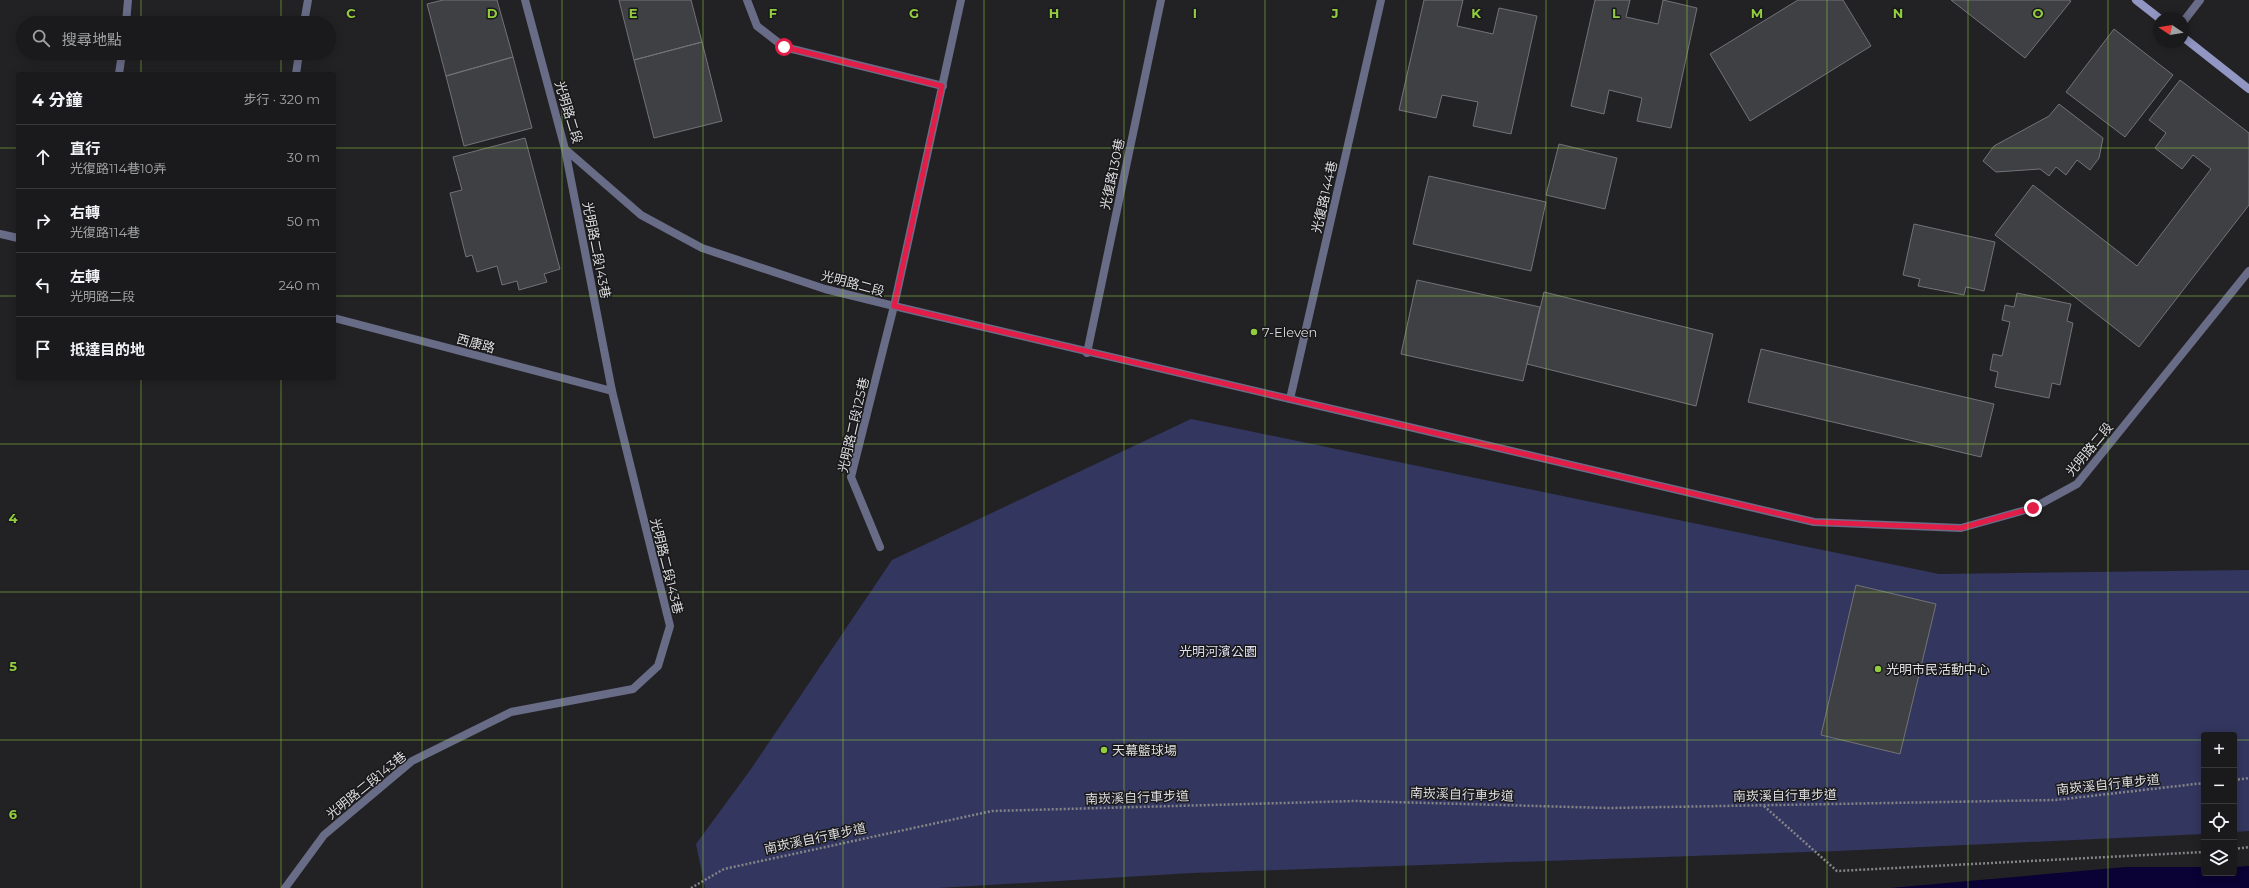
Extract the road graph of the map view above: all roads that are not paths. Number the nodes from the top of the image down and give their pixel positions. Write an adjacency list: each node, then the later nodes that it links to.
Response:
1 (128, 0): 12 (street)
2 (308, 0): 13 (street)
3 (524, 0): 21 (street, 光明路二段)
4 (747, 0): 19 (street)
5 (961, 0): 19 (street, 光明路二段125巷)
6 (1161, 0): 27 (street, 光復路130巷)
7 (1381, 0): 29 (street, 光復路144巷)
8 (2136, 0): 10 (street)
9 (2200, 0): 11 (street)
10 (2153, 13)
11 (2189, 14)
12 (127, 16)
13 (305, 16)
14 (2189, 42): 20 (street)
15 (121, 60): 17 (street)
16 (298, 60): 18 (street)
17 (119, 72)
18 (296, 72)
19 (942, 86): 25 (street, 光明路二段125巷)
20 (2249, 89)
21 (565, 149): 25 (street, 光明路二段); 28 (street, 光明路二段143巷)
22 (0, 234): 23 (street)
23 (16, 238)
24 (2249, 271): 29 (street, 光明路二段)
25 (894, 306): 27 (street, 光明路二段); 30 (street, 光明路二段125巷)
26 (336, 319): 28 (street, 西康路)
27 (1087, 353): 29 (street, 光明路二段)
28 (612, 391): 31 (street, 光明路二段143巷)
29 (1290, 399)
30 (880, 547)
31 (285, 888)

